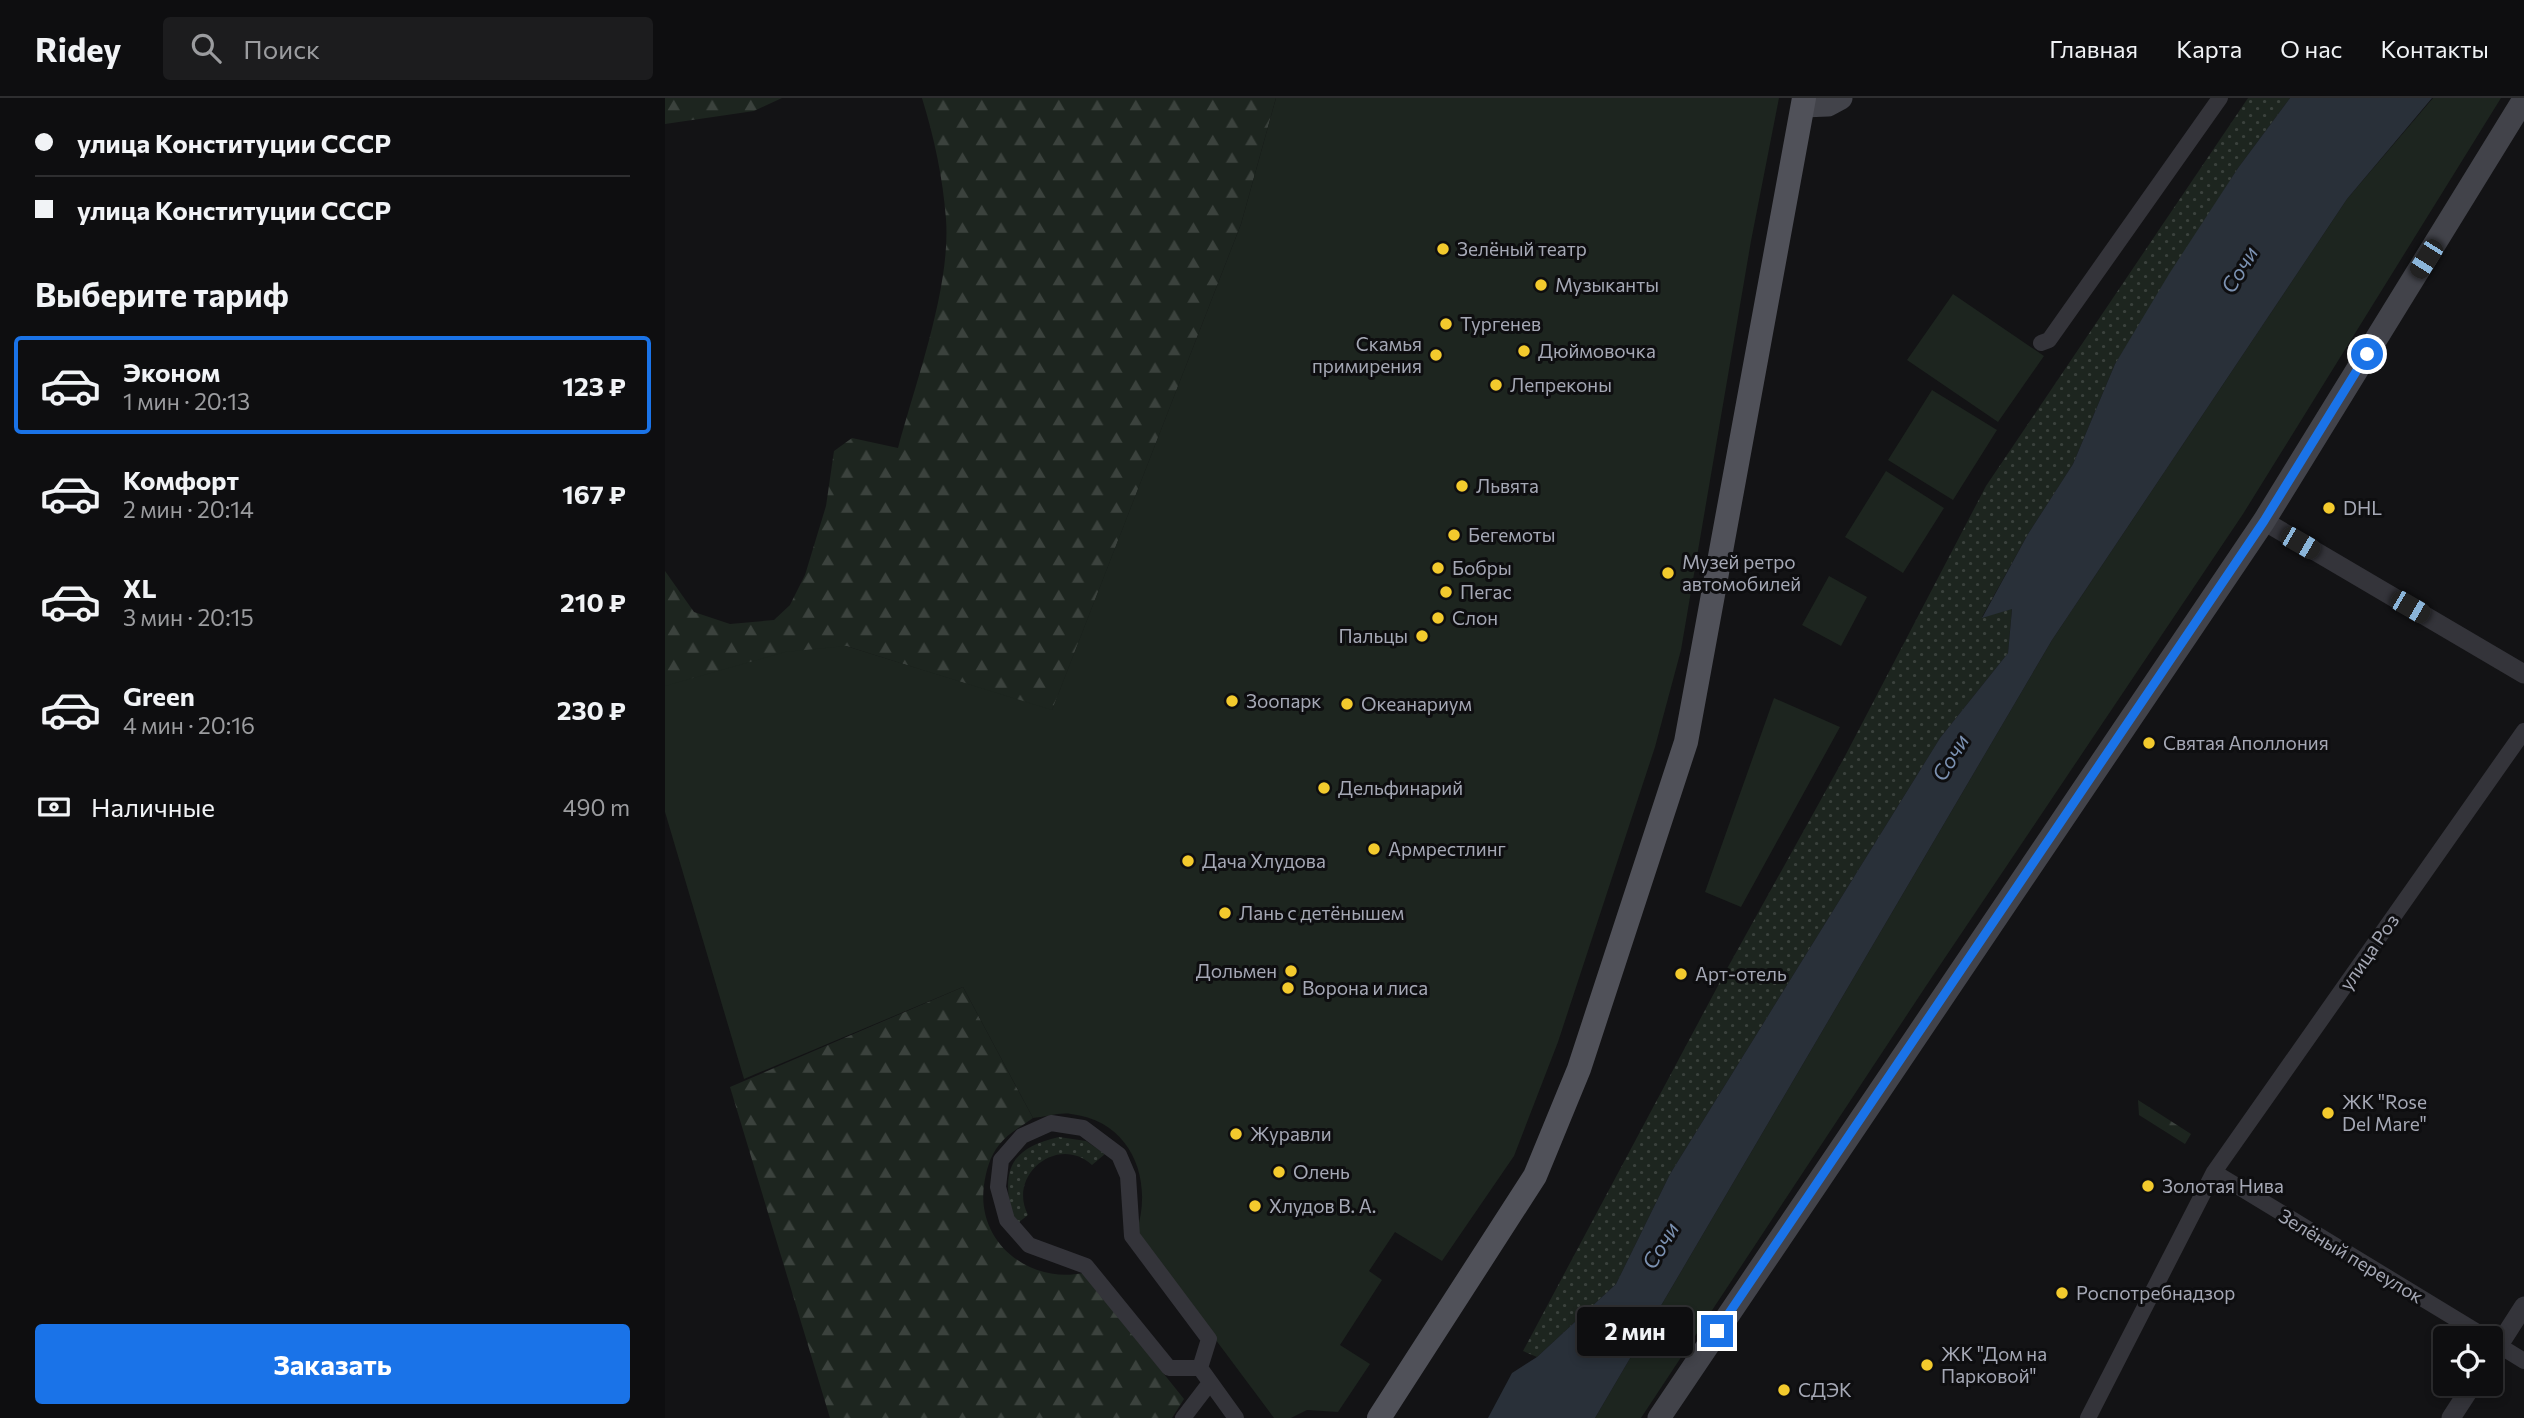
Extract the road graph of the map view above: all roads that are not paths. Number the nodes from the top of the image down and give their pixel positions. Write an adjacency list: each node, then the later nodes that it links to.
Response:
1 (1841, 98): 4 (main road)
2 (2220, 98): 5 (street)
3 (2524, 99): 6 (main road)
4 (1804, 102): 20 (main road)
5 (2041, 343)
6 (2264, 521): 7 (street); 21 (main road)
7 (2524, 674)
8 (2524, 731): 9 (street, улица Роз)
9 (2214, 1172): 11 (street, Зелёный переулок); 22 (street, улица Роз)
10 (2524, 1306): 12 (street)
11 (2460, 1326)
12 (2503, 1332)
13 (2503, 1351): 14 (street, Зелёный переулок)
14 (2524, 1361)
15 (1200, 1368): 15 (street); 16 (street)
16 (1209, 1384): 18 (street); 19 (street)
17 (2465, 1396): 23 (street)
18 (1183, 1418)
19 (1236, 1418)
20 (1379, 1418)
21 (1659, 1418)
22 (2088, 1418)
23 (2451, 1418)

